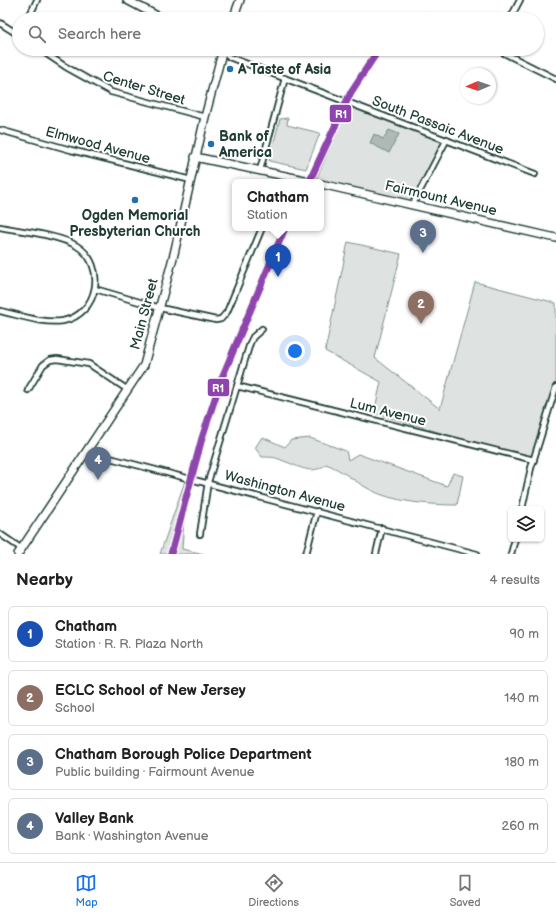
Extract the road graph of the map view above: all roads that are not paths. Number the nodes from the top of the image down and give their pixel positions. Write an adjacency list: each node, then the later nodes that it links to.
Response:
1 (37, 0): 5 (street)
2 (127, 0): 6 (main road)
3 (240, 0): 7 (main road)
4 (520, 0): 8 (street)
5 (31, 12)
6 (150, 12)
7 (236, 12)
8 (514, 12)
9 (0, 23): 10 (street)
10 (12, 31)
11 (50, 56): 17 (street, Center Street)
12 (220, 56): 17 (main road, Main Street)
13 (228, 56): 15 (street, South Passaic Avenue)
14 (510, 56): 16 (street)
15 (285, 78): 19 (street, South Passaic Avenue); 21 (street)
16 (556, 79)
17 (205, 116): 20 (main road, Main Street)
18 (0, 130): 24 (street, Elmwood Avenue)
19 (447, 139): 22 (street, South Passaic Avenue); 26 (street)
20 (195, 157): 21 (main road); 24 (main road, Main Street)
21 (260, 170): 23 (main road)
22 (535, 174)
23 (285, 179)
24 (191, 180): 31 (main road, Main Street)
25 (324, 185): 26 (main road, Fairmount Avenue)
26 (413, 204): 29 (main road, Fairmount Avenue)
27 (0, 227): 30 (street)
28 (261, 231): 31 (street)
29 (556, 238)
30 (95, 289): 31 (street); 32 (street)
31 (160, 308): 37 (main road, Main Street)
32 (0, 311)
33 (262, 329): 34 (street)
34 (237, 386): 39 (street, Lum Avenue); 40 (street)
35 (556, 387): 39 (street)
36 (28, 390): 37 (street)
37 (128, 390): 38 (main road, Main Street)
38 (87, 452): 40 (street, Washington Avenue); 47 (main road, Main Street)
39 (534, 460): 41 (street)
40 (208, 482): 42 (street, Washington Avenue); 45 (street)
41 (523, 506)
42 (317, 511): 43 (street, Washington Avenue); 48 (street)
43 (382, 528): 49 (street); 50 (street, Washington Avenue)
44 (0, 534): 47 (street)
45 (200, 534)
46 (514, 542): 51 (street)
47 (20, 551)
48 (306, 554)
49 (376, 554)
50 (477, 554)
51 (511, 554)

